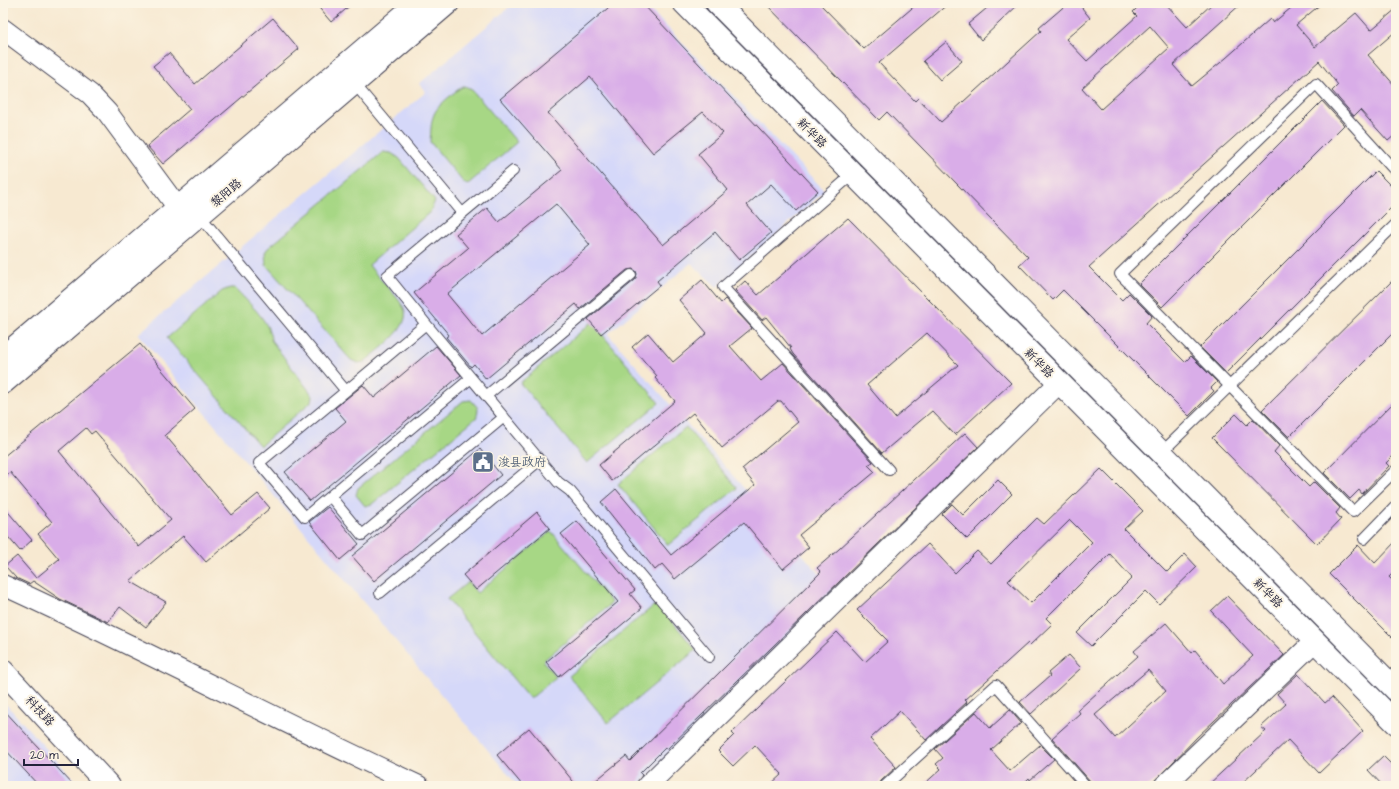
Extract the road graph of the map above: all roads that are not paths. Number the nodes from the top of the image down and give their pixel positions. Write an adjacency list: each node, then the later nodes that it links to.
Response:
1 (418, 3): 10 (main road, 黎阳路)
2 (448, 3): 6 (main road, 黎阳路)
3 (684, 3): 9 (main road, 新华路)
4 (717, 3): 24 (main road, 新华路)
5 (3, 29): 10 (street)
6 (354, 83): 11 (lane); 12 (main road, 黎阳路)
7 (513, 171): 11 (lane)
8 (1396, 172): 20 (lane)
9 (853, 174): 19 (main road, 新华路); 26 (lane)
10 (178, 208): 16 (main road, 黎阳路)
11 (462, 213): 15 (lane)
12 (200, 216): 18 (main road, 黎阳路); 21 (lane)
13 (1396, 224): 20 (lane)
14 (631, 275): 22 (lane)
15 (426, 324): 17 (lane); 21 (lane)
16 (3, 357)
17 (471, 378): 22 (lane); 28 (lane)
18 (3, 383)
19 (1059, 383): 33 (main road, 新华路); 40 (street)
20 (1230, 387): 24 (lane); 27 (lane)
21 (346, 391): 28 (lane)
22 (486, 396): 23 (lane)
23 (504, 417): 25 (lane); 28 (lane)
24 (1162, 453): 36 (main road, 新华路)
25 (540, 460): 32 (lane); 34 (lane)
26 (888, 470)
27 (1396, 470)
28 (330, 496)
29 (1396, 506): 30 (lane)
30 (1364, 539)
31 (3, 585): 39 (street)
32 (380, 593)
33 (1315, 641): 37 (main road, 新华路); 43 (street)
34 (709, 657)
35 (3, 671): 38 (main road, 科技路)
36 (1396, 690)
37 (1396, 723)
38 (109, 786)
39 (419, 786)
40 (647, 786)
41 (885, 786): 42 (lane)
42 (1086, 786)
43 (1164, 786)

